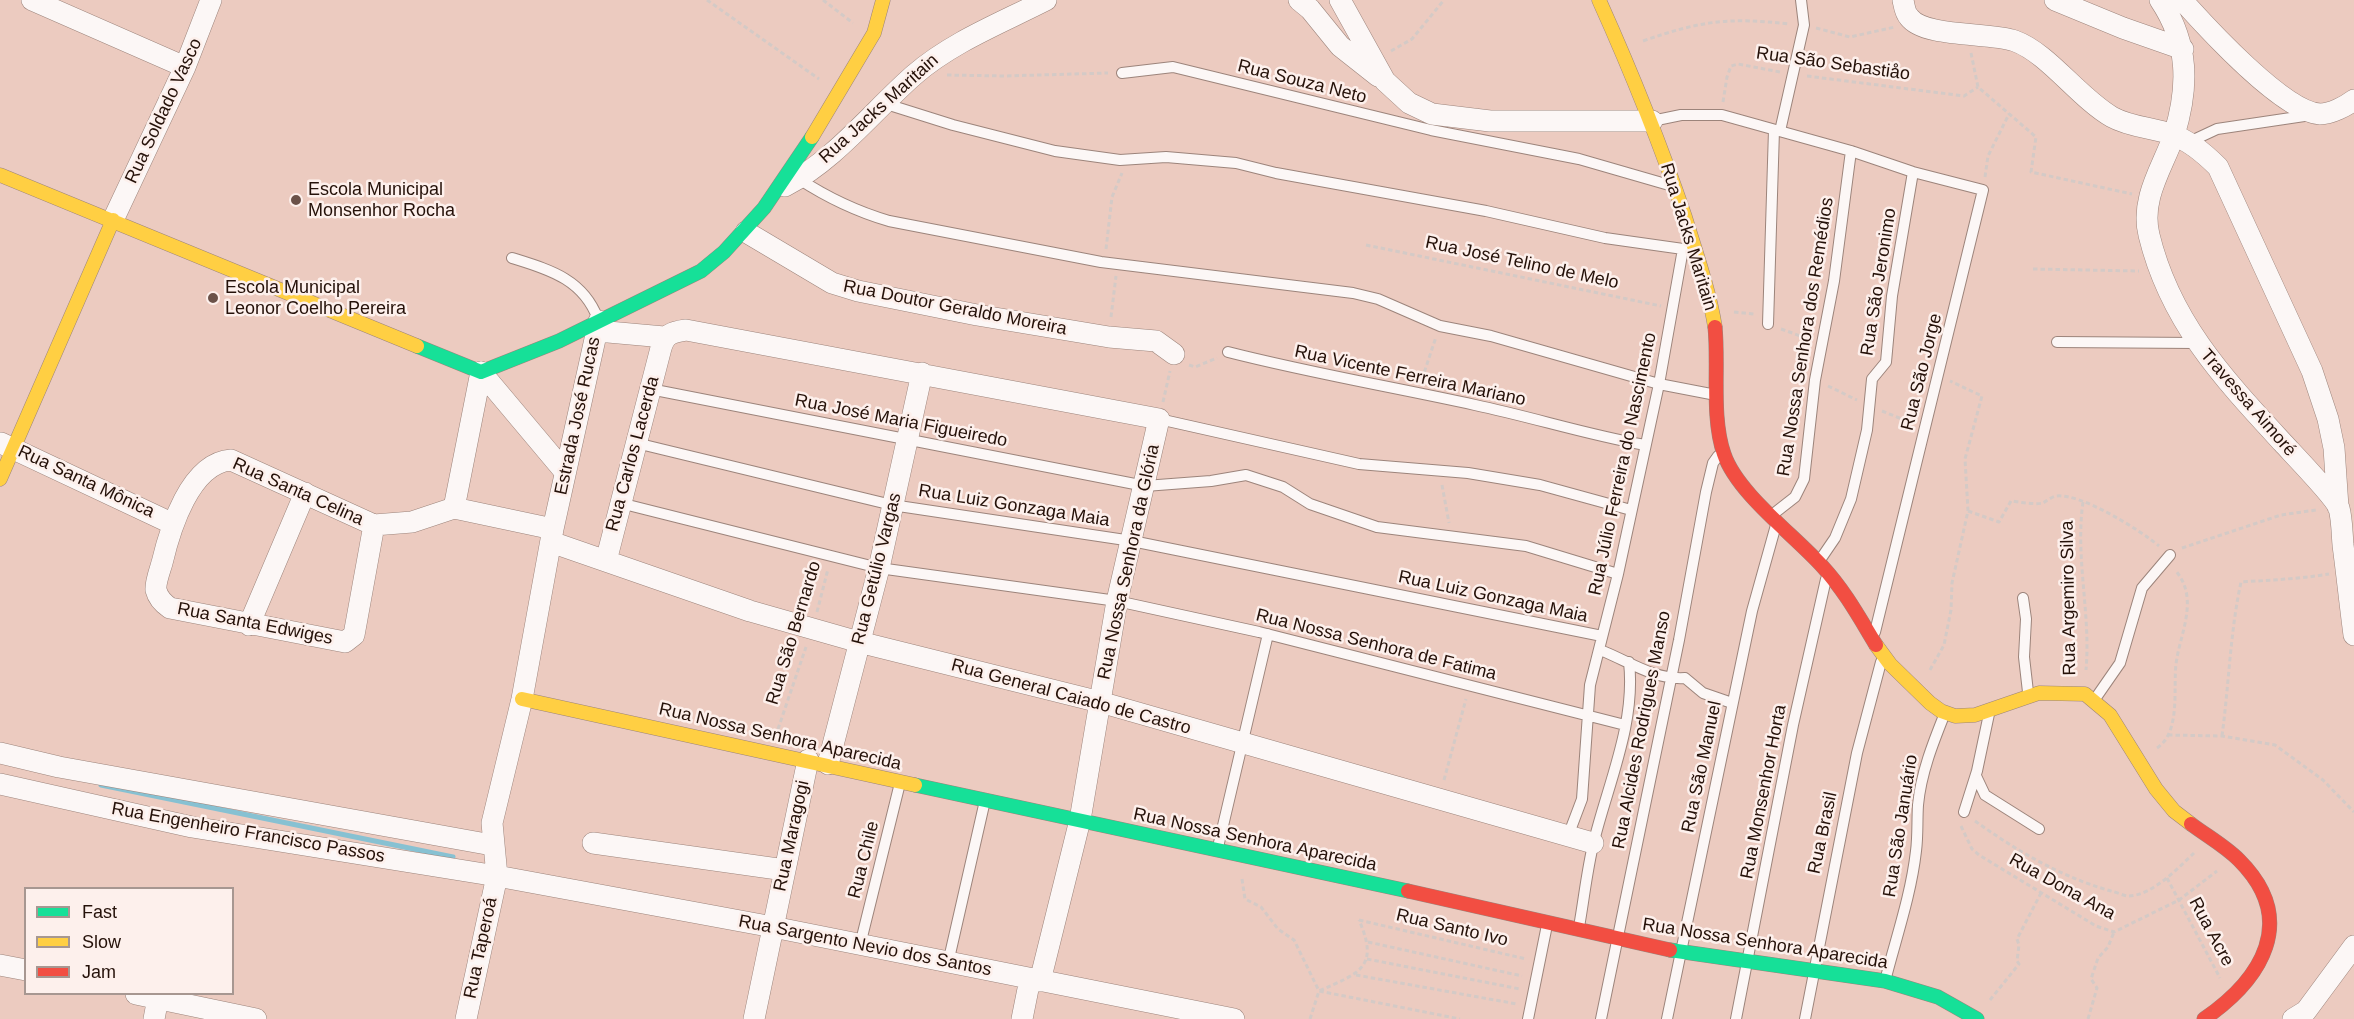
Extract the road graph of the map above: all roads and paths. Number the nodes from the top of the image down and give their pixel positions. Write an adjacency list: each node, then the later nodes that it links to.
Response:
1 (32, 0): 23 (street)
2 (707, 0): 29 (path)
3 (823, 0): 19 (path)
4 (883, 0): 19 (street, Estrada José Rucas)
5 (1046, 0): 25 (street, Rua Jacks Maritain)
6 (1299, 0): 27 (street)
7 (1340, 0): 22 (street)
8 (1444, 0): 22 (path)
9 (1599, 0): 20 (street, Rua Jacks Maritain)
10 (1801, 0): 17 (lane)
11 (1903, 0): 16 (street)
12 (2055, 0): 21 (street)
13 (2160, 0): 21 (street)
14 (2182, 0): 33 (street)
15 (210, 1): 23 (street, Rua Soldado Vasco)
16 (1913, 21): 17 (path); 18 (street)
17 (1803, 25): 20 (path); 26 (lane)
18 (1967, 33): 28 (path); 37 (street)
19 (871, 37): 29 (street, Estrada José Rucas)
20 (1622, 49): 35 (street, Rua Jacks Maritain)
21 (2183, 49): 37 (street, Travessa Aimoré)
22 (1374, 61): 27 (street)
23 (185, 67): 47 (street, Rua Soldado Vasco)
24 (1122, 73): 25 (path); 43 (lane, Rua Souza Neto)
25 (915, 74): 31 (street, Rua Jacks Maritain)
26 (1793, 74): 28 (path, Rua São Sebastiåo); 34 (path, Rua São Sebastiåo); 36 (lane)
27 (1385, 81): 35 (street)
28 (1978, 87): 32 (path)
29 (838, 92): 44 (street, Estrada José Rucas)
30 (2354, 100): 33 (street)
31 (883, 103): 39 (lane); 42 (street, Rua Jacks Maritain)
32 (2009, 114): 45 (path); 46 (path)
33 (2320, 114): 37 (lane)
34 (1722, 115): 35 (lane); 36 (lane)
35 (1652, 121): 43 (street, Rua Jacks Maritain)
36 (1777, 130): 38 (lane); 58 (lane)
37 (2180, 139): 46 (street, Travessa Aimoré); 89 (street)
38 (1851, 151): 40 (lane); 65 (lane, Rua Nossa Senhora dos Remédios)
39 (1128, 159): 50 (lane); 52 (path)
40 (1913, 172): 45 (lane); 102 (lane, Rua São Jeronimo)
41 (0, 175): 47 (street)
42 (799, 179): 44 (street, Rua Jacks Maritain); 52 (lane)
43 (1675, 187): 50 (street, Rua Jacks Maritain)
44 (779, 189): 48 (street, Estrada José Rucas)
45 (1983, 190): 70 (lane, Rua São Jorge)
46 (2150, 198): 55 (street, Travessa Aimoré)
47 (113, 220): 68 (street); 78 (street)
48 (746, 232): 59 (street, Estrada José Rucas); 61 (street, Rua Doutor Geraldo Moreira)
49 (1366, 245): 56 (path, Rua José Telino de Melo)
50 (1688, 248): 56 (lane, Rua Júlio Ferreira do Nascimento); 57 (street, Rua Jacks Maritain)
51 (512, 258): 59 (lane)
52 (1105, 262): 53 (lane)
53 (1117, 264): 60 (lane); 61 (path)
54 (2033, 269): 55 (path)
55 (2162, 272): 64 (street, Travessa Aimoré)
56 (1672, 308): 71 (lane, Rua Júlio Ferreira do Nascimento)
57 (1712, 310): 58 (path); 74 (street, Rua Jacks Maritain)
58 (1768, 320): 65 (path)
59 (598, 326): 63 (street); 68 (street); 82 (street, Estrada José Rucas)
60 (1440, 326): 71 (lane); 73 (path)
61 (1109, 337): 67 (street, Rua Doutor Geraldo Moreira)
62 (2057, 342): 64 (lane)
63 (663, 343): 69 (street); 72 (street, Rua Carlos Lacerda)
64 (2196, 343): 89 (street, Travessa Aimoré)
65 (1822, 344): 93 (lane, Rua Nossa Senhora dos Remédios)
66 (1228, 352): 67 (path); 73 (lane, Rua Vicente Ferreira Mariano)
67 (1174, 354): 75 (path, Rua Nossa Senhora da Glória)
68 (481, 372): 82 (street); 90 (street)
69 (922, 373): 75 (street); 76 (street, Rua Getúlio Vargas)
70 (1938, 375): 92 (path); 113 (lane, Rua São Jorge)
71 (1659, 384): 74 (lane); 79 (lane, Rua Júlio Ferreira do Nascimento)
72 (650, 389): 76 (lane, Rua José Maria Figueiredo); 77 (street, Rua Carlos Lacerda)
73 (1418, 392): 79 (lane, Rua Vicente Ferreira Mariano)
74 (1719, 396): 80 (street, Rua Jacks Maritain)
75 (1159, 419): 81 (lane); 84 (street, Rua Nossa Senhora da Glória)
76 (907, 439): 84 (lane, Rua José Maria Figueiredo); 88 (street, Rua Getúlio Vargas)
77 (636, 443): 87 (street, Rua Carlos Lacerda); 88 (lane, Rua Luiz Gonzaga Maia)
78 (6, 445): 83 (street); 94 (street, Rua Santa Mônica)
79 (1645, 445): 91 (lane, Rua Júlio Ferreira do Nascimento)
80 (1722, 451): 93 (street, Rua Jacks Maritain); 118 (lane, Rua Alcides Rodrigues Manso)
81 (1440, 470): 91 (lane); 97 (path)
82 (565, 472): 96 (street, Estrada José Rucas)
83 (0, 479)
84 (1145, 486): 97 (lane, Rua José Maria Figueiredo); 98 (street, Rua Nossa Senhora da Glória)
85 (305, 493): 94 (street, Rua Santa Celina); 95 (street, Rua Santa Celina); 108 (street)
86 (2083, 502): 92 (path); 100 (path); 122 (path, Rua Argemiro Silva)
87 (620, 503): 99 (lane, Rua Nossa Senhora de Fatima); 101 (street, Rua Carlos Lacerda)
88 (892, 505): 98 (lane, Rua Luiz Gonzaga Maia); 103 (street, Rua Getúlio Vargas)
89 (2338, 507): 100 (path); 104 (street)
90 (454, 508): 95 (street, Rua Santa Celina); 96 (street)
91 (1631, 510): 105 (lane, Rua Júlio Ferreira do Nascimento)
92 (1968, 511): 120 (path)
93 (1774, 519): 102 (street, Rua Jacks Maritain); 125 (lane, Rua São Manuel)
94 (171, 523): 108 (street, Rua Santa Edwiges)
95 (374, 525): 108 (street, Rua Santa Edwiges)
96 (552, 535): 101 (street, Rua General Caiado de Castro); 123 (street, Estrada José Rucas)
97 (1451, 536): 105 (lane, Rua José Maria Figueiredo)
98 (1132, 541): 107 (street, Rua Nossa Senhora da Glória); 112 (lane, Rua Luiz Gonzaga Maia)
99 (832, 556): 103 (lane, Rua Nossa Senhora de Fatima); 109 (path, Rua São Bernardo)
100 (2166, 557): 122 (lane); 130 (path)
101 (606, 561): 109 (street, Rua General Caiado de Castro)
102 (1823, 567): 113 (street, Rua Jacks Maritain); 171 (lane, Rua Monsenhor Horta)
103 (879, 568): 107 (lane, Rua Nossa Senhora de Fatima); 114 (street, Rua Getúlio Vargas)
104 (2346, 572): 111 (street); 131 (path)
105 (1618, 574): 112 (lane, Rua Júlio Ferreira do Nascimento)
106 (2023, 598): 121 (lane)
107 (1117, 601): 110 (lane, Rua Nossa Senhora de Fatima); 124 (street, Rua Nossa Senhora da Glória)
108 (249, 625)
109 (812, 628): 114 (street, Rua General Caiado de Castro); 133 (path, Rua São Bernardo)
110 (1268, 634): 119 (lane, Rua Nossa Senhora de Fatima); 132 (lane)
111 (2354, 635)
112 (1602, 636): 115 (lane, Rua Júlio Ferreira do Nascimento)
113 (1873, 641): 116 (street, Rua Jacks Maritain)
114 (859, 642): 124 (street, Rua General Caiado de Castro); 136 (street, Rua Getúlio Vargas)
115 (1600, 650): 117 (lane, Rua Luiz Gonzaga Maia); 128 (lane, Rua Júlio Ferreira do Nascimento)
116 (1882, 656): 120 (street, Rua Jacks Maritain); 174 (lane, Rua Brasil)
117 (1629, 662): 118 (lane, Rua Luiz Gonzaga Maia); 129 (lane)
118 (1671, 679): 125 (lane, Rua Luiz Gonzaga Maia); 163 (lane, Rua Alcides Rodrigues Manso)
119 (1470, 685): 128 (lane, Rua Nossa Senhora de Fatima); 140 (path)
120 (1918, 691): 126 (street, Rua Jacks Maritain)
121 (2028, 696): 122 (street); 127 (street)
122 (2088, 697): 135 (street)
123 (522, 699): 133 (street, Rua Nossa Senhora Aparecida); 150 (street, Estrada José Rucas)
124 (1100, 702): 132 (street, Rua General Caiado de Castro); 144 (street, Rua Nossa Senhora da Glória)
125 (1732, 703): 167 (lane, Rua São Manuel)
126 (1945, 713): 127 (street); 178 (lane, Rua São Januário)
127 (1989, 713): 137 (lane)
128 (1586, 715): 129 (lane, Rua Nossa Senhora de Fatima); 146 (lane, Rua Júlio Ferreira do Nascimento)
129 (1625, 725): 149 (lane)
130 (2168, 735): 131 (path); 135 (path)
131 (2222, 736): 143 (path)
132 (1244, 743): 140 (street, Rua General Caiado de Castro); 151 (lane)
133 (770, 752): 136 (street, Rua Nossa Senhora Aparecida)
134 (0, 753): 150 (street, Rua Engenheiro Francisco Passos)
135 (2138, 760): 147 (street)
136 (818, 762): 138 (street, Rua Nossa Senhora Aparecida); 154 (street, Rua Maragogi)
137 (1976, 777): 142 (lane); 145 (lane)
138 (900, 782): 141 (street, Rua Nossa Senhora Aparecida); 165 (lane, Rua Chile)
139 (0, 784): 155 (street, Rua Engenheiro Francisco Passos)
140 (1438, 799): 146 (street, Rua General Caiado de Castro)
141 (984, 802): 144 (street, Rua Nossa Senhora Aparecida); 170 (lane)
142 (1964, 812): 156 (path); 157 (path, Rua Dona Ana)
143 (2354, 812)
144 (1080, 820): 151 (street, Rua Nossa Senhora Aparecida); 177 (street, Rua Nossa Senhora da Glória)
145 (2039, 829)
146 (1568, 836): 149 (street, Rua General Caiado de Castro)
147 (2210, 839): 153 (street); 156 (path)
148 (593, 843): 154 (street)
149 (1593, 843): 161 (lane)
150 (492, 845): 155 (street, Estrada José Rucas)
151 (1217, 849): 152 (street, Rua Nossa Senhora Aparecida)
152 (1243, 855): 159 (street, Rua Nossa Senhora Aparecida); 179 (path)
153 (2235, 857): 158 (path, Rua Dona Ana); 182 (street)
154 (785, 870): 160 (street, Rua Maragogi)
155 (496, 876): 160 (street, Rua Sargento Nevio dos Santos); 187 (street, Rua Taperoá)
156 (2167, 878): 158 (path, Rua Acre)
157 (2041, 893): 162 (path, Rua Dona Ana); 185 (path)
158 (2179, 900): 162 (path, Rua Dona Ana); 182 (path, Rua Acre)
159 (1547, 923): 161 (street, Rua Nossa Senhora Aparecida); 169 (lane)
160 (773, 927): 165 (street, Rua Sargento Nevio dos Santos); 188 (street, Rua Maragogi)
161 (1579, 930): 163 (street, Rua Nossa Senhora Aparecida)
162 (2114, 932): 198 (path)
163 (1616, 938): 167 (street, Rua Nossa Senhora Aparecida); 194 (lane, Rua Alcides Rodrigues Manso)
164 (1368, 942): 168 (path); 169 (path, Rua Santo Ivo); 176 (path)
165 (860, 945): 170 (street, Rua Sargento Nevio dos Santos)
166 (2354, 946): 200 (street)
167 (1680, 952): 171 (street, Rua Nossa Senhora Aparecida); 195 (lane, Rua São Manuel)
168 (1366, 959): 175 (path); 180 (path)
169 (1539, 962): 176 (lane)
170 (948, 963): 177 (street, Rua Sargento Nevio dos Santos)
171 (1747, 963): 174 (street, Rua Nossa Senhora Aparecida); 196 (lane, Rua Monsenhor Horta)
172 (0, 965): 173 (street)
173 (24, 970)
174 (1814, 971): 178 (street, Rua Nossa Senhora Aparecida); 197 (lane, Rua Brasil)
175 (1356, 975): 179 (path); 183 (path)
176 (1536, 979): 180 (lane)
177 (1035, 980): 189 (street, Rua Nossa Senhora da Glória); 190 (street, Rua Sargento Nevio dos Santos)
178 (1885, 981): 185 (street, Rua Nossa Senhora Aparecida)
179 (1319, 991): 191 (path); 192 (path)
180 (1533, 992): 183 (lane)
181 (138, 995): 184 (street)
182 (2231, 999): 199 (street)
183 (1530, 1007): 193 (lane)
184 (156, 1009): 186 (street)
185 (1976, 1018)
186 (256, 1019)
187 (466, 1019)
188 (754, 1019)
189 (1022, 1019)
190 (1234, 1019)
191 (1310, 1019)
192 (1460, 1019)
193 (1528, 1019)
194 (1601, 1019)
195 (1667, 1019)
196 (1736, 1019)
197 (1805, 1019)
198 (2088, 1019)
199 (2204, 1019)
200 (2293, 1019)

